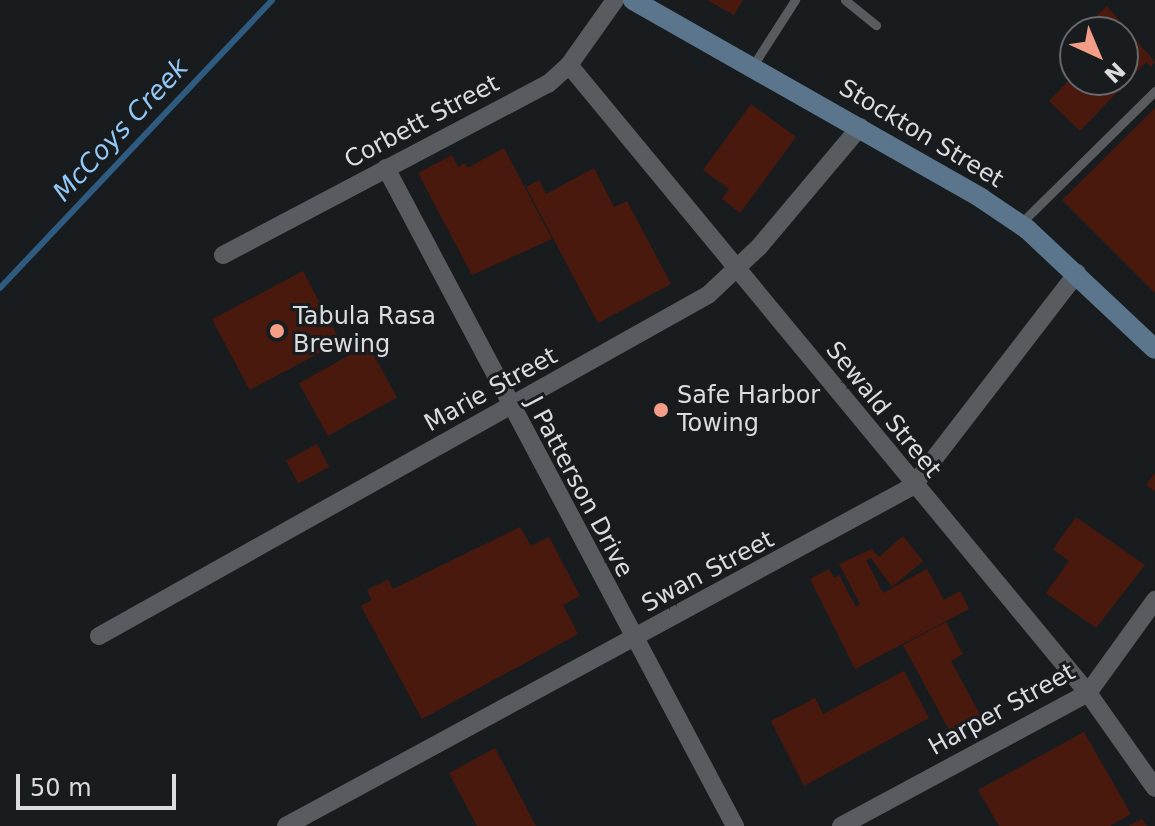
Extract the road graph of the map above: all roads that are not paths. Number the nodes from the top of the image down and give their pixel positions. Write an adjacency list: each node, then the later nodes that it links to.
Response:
1 (615, 0): 6 (street, Corbett Street)
2 (633, 0): 7 (main road, Stockton Street)
3 (795, 0): 7 (lane)
4 (845, 0): 5 (lane)
5 (876, 25)
6 (569, 65): 10 (street, Corbett Street); 13 (street, Sewald Street)
7 (752, 67): 9 (main road, Stockton Street)
8 (1155, 91): 11 (lane)
9 (860, 127): 11 (main road, Stockton Street); 13 (street, Marie Street)
10 (386, 168): 12 (street, Corbett Street); 16 (street, J Patterson Drive)
11 (1020, 224): 14 (main road, Stockton Street)
12 (223, 255)
13 (739, 268): 16 (street, Marie Street); 17 (street, Sewald Street)
14 (1077, 273): 15 (main road, Stockton Street); 17 (street, Swan Street)
15 (1155, 349)
16 (511, 408): 19 (street, Marie Street); 20 (street, J Patterson Drive)
17 (913, 486): 20 (street, Swan Street); 21 (street, Sewald Street)
18 (1155, 600): 21 (street, Harper Street)
19 (99, 636)
20 (633, 639): 23 (street, Swan Street); 24 (street, J Patterson Drive)
21 (1088, 693): 22 (street, Sewald Street); 25 (street, Harper Street)
22 (1155, 788)
23 (286, 826)
24 (735, 826)
25 (841, 826)

